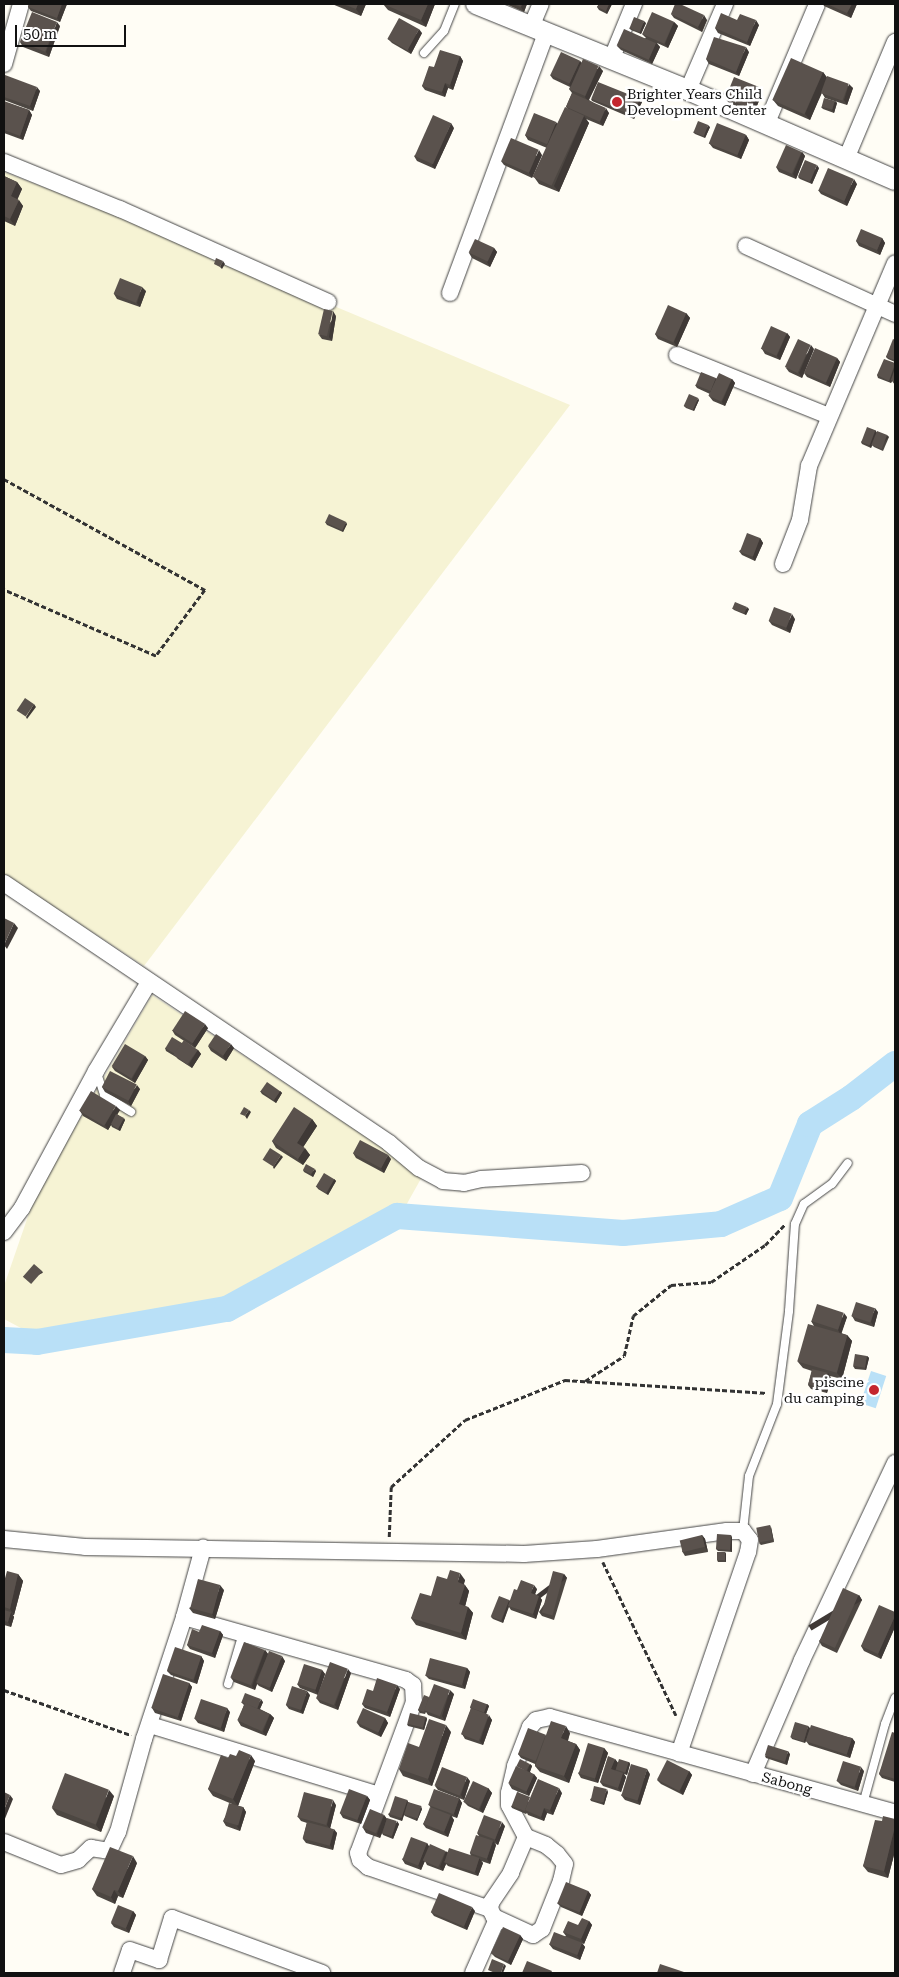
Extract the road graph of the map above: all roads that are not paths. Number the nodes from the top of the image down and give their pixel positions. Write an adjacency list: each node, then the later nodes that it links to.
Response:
1 (21, 4): 9 (street)
2 (455, 4): 11 (lane)
3 (476, 4): 8 (street)
4 (541, 4): 8 (street)
5 (634, 4): 12 (street)
6 (724, 4): 14 (street)
7 (817, 4): 15 (street)
8 (538, 31): 12 (street); 21 (street)
9 (7, 41): 13 (street)
10 (895, 42): 16 (street)
11 (424, 53)
12 (611, 60): 14 (street)
13 (4, 64)
14 (688, 90): 15 (street)
15 (766, 125): 16 (street)
16 (846, 159): 18 (street)
17 (4, 162): 22 (street)
18 (895, 180)
19 (746, 246): 23 (street)
20 (895, 263): 23 (street)
21 (450, 293)
22 (328, 302)
23 (877, 307): 24 (street); 26 (street)
24 (895, 314)
25 (677, 355): 26 (street)
26 (828, 416): 27 (street)
27 (783, 564)
28 (4, 883): 29 (street)
29 (149, 982): 30 (street); 33 (street)
30 (96, 1071): 31 (lane); 34 (street)
31 (130, 1112)
32 (848, 1163): 36 (lane)
33 (582, 1173)
34 (4, 1232)
35 (895, 1463): 45 (street)
36 (743, 1532): 38 (street); 44 (street)
37 (4, 1539): 38 (street)
38 (203, 1548): 39 (street)
39 (184, 1617): 40 (street); 43 (street)
40 (243, 1633): 41 (lane); 46 (street)
41 (228, 1684)
42 (895, 1698): 47 (lane)
43 (147, 1732): 46 (street); 50 (street)
44 (678, 1753): 45 (street, Sabong); 49 (street, Sabong)
45 (753, 1774): 47 (street, Sabong)
46 (379, 1795): 51 (street)
47 (863, 1804): 48 (street, Sabong)
48 (895, 1813)
49 (526, 1837): 51 (street); 51 (street)
50 (4, 1842)
51 (493, 1914): 54 (street)
52 (122, 1973): 53 (street)
53 (322, 1973)
54 (472, 1973)

